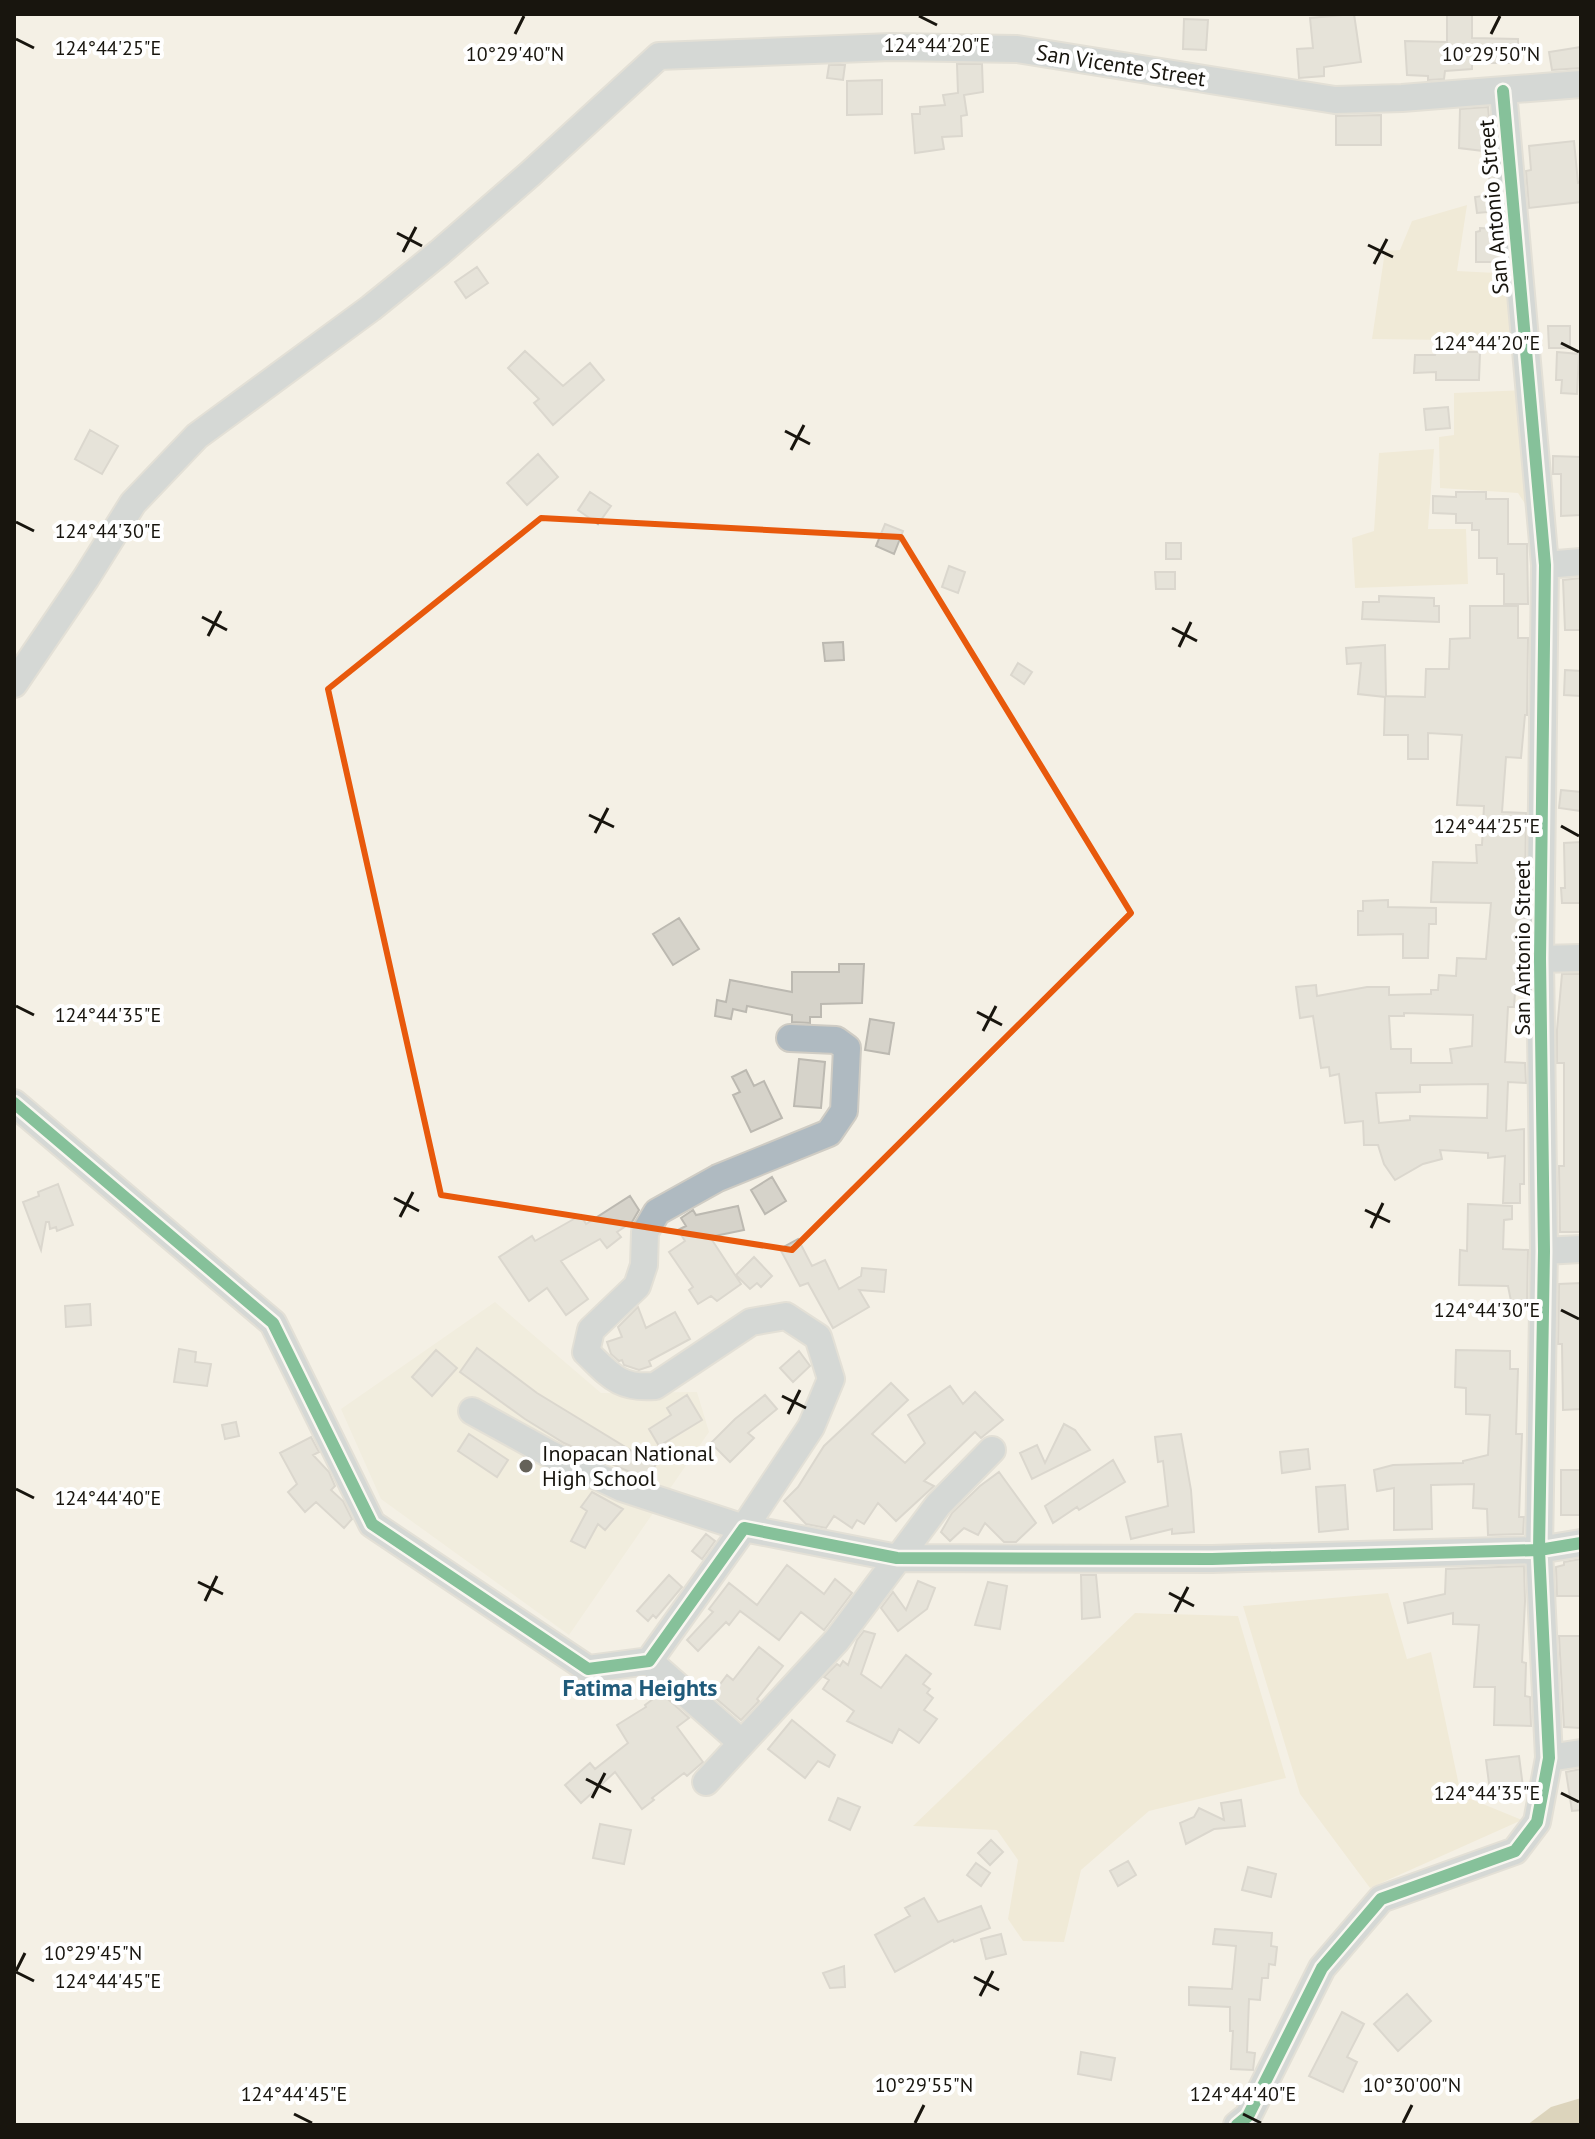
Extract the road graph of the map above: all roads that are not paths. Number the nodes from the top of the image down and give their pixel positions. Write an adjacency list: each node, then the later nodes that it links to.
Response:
1 (1581, 84): 2 (street, San Vicente Street)
2 (1503, 91): 4 (street, San Antonio Street); 5 (street, San Vicente Street)
3 (1581, 562): 4 (street)
4 (1545, 565): 7 (street, San Antonio Street)
5 (14, 684)
6 (1581, 958): 7 (street)
7 (1540, 959): 11 (street, San Antonio Street)
8 (790, 1038): 14 (street)
9 (14, 1103): 18 (street)
10 (1581, 1249): 11 (street)
11 (1544, 1251): 16 (street, San Antonio Street)
12 (472, 1411): 14 (street)
13 (992, 1450): 17 (street)
14 (744, 1528): 17 (street); 18 (street)
15 (1581, 1543): 16 (street)
16 (1539, 1550): 17 (street); 21 (street, San Antonio Street)
17 (897, 1558): 19 (street)
18 (649, 1661): 19 (street)
19 (742, 1743): 22 (street)
20 (1581, 1753): 21 (street)
21 (1549, 1758): 23 (street, San Antonio Street)
22 (706, 1782)
23 (1237, 2125)

